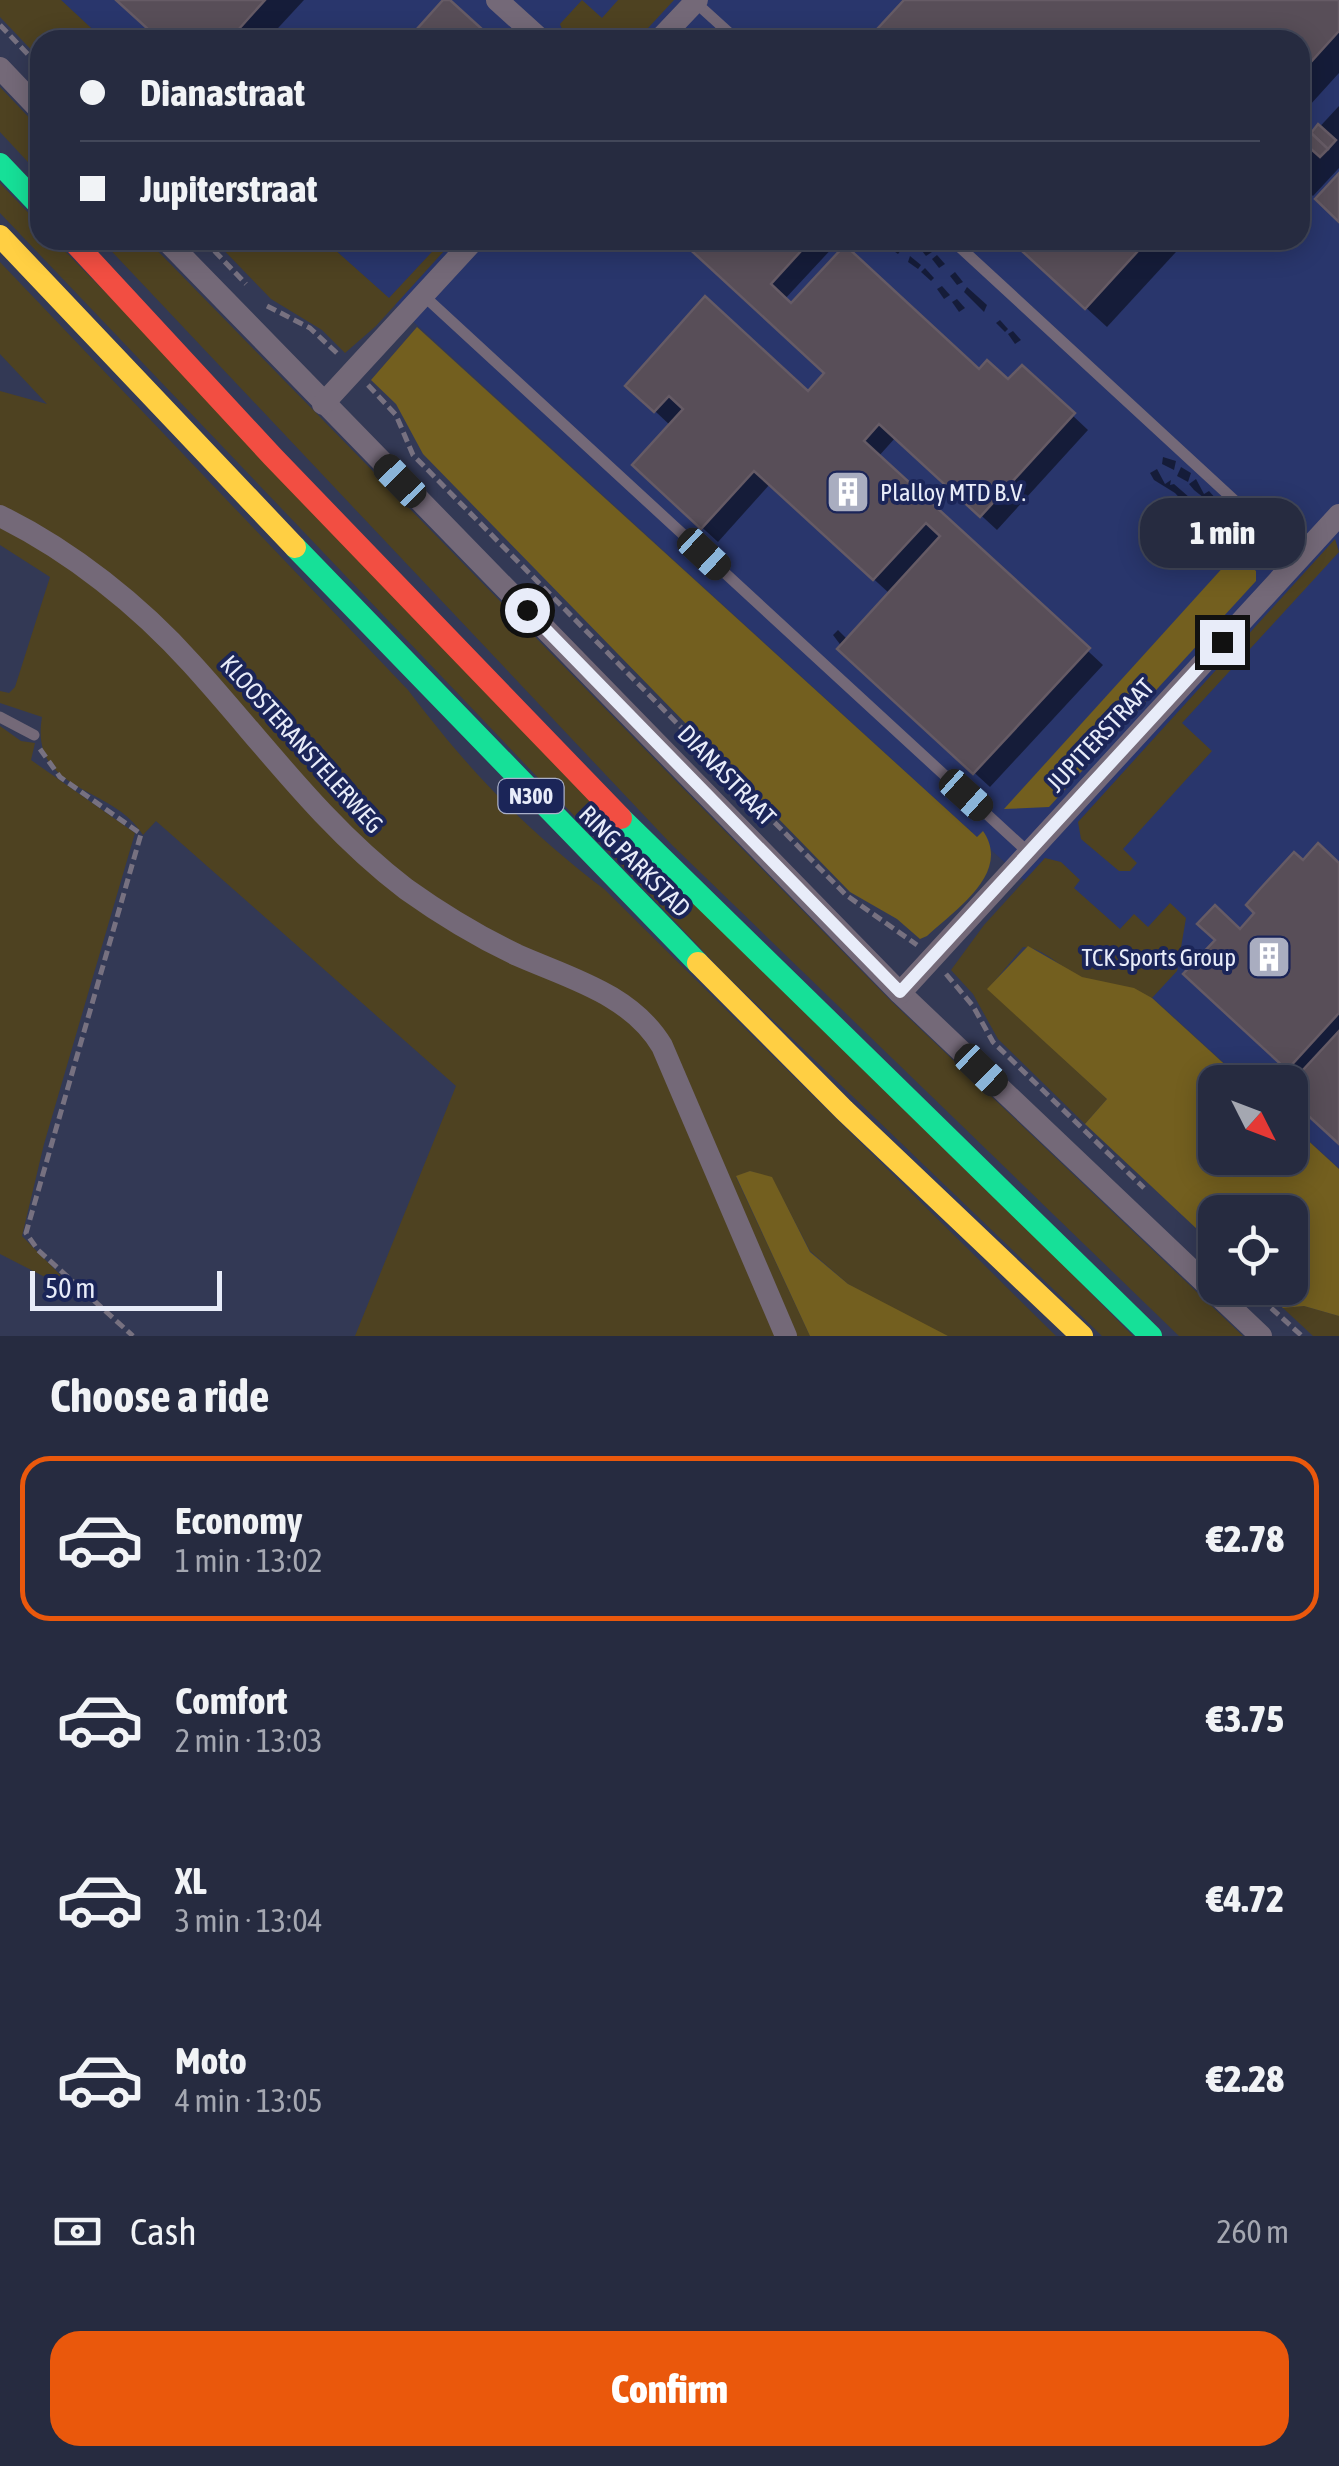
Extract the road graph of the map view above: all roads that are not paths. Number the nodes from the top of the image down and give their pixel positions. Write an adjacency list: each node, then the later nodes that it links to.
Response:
1 (497, 0): 3 (street)
2 (696, 1): 4 (street); 5 (lane)
3 (530, 30)
4 (669, 30)
5 (726, 30)
6 (0, 68): 7 (street)
7 (30, 100)
8 (0, 164): 9 (highway)
9 (30, 196)
10 (0, 236): 25 (highway, RING PARKSTAD / N300)
11 (81, 250): 26 (highway, RING PARKSTAD / N300)
12 (176, 250): 16 (street, DIANASTRAAT)
13 (465, 250): 15 (street)
14 (963, 250): 19 (lane)
15 (423, 295): 16 (street); 22 (lane)
16 (323, 404): 23 (street, DIANASTRAAT)
17 (1339, 515): 19 (street, JUPITERSTRAAT)
18 (0, 516): 24 (street, KLOOSTERANSTELERWEG)
19 (1298, 560): 22 (street, JUPITERSTRAAT)
20 (0, 717): 21 (lane)
21 (34, 735)
22 (1028, 853): 23 (street, JUPITERSTRAAT)
23 (900, 992): 27 (street, DIANASTRAAT)
24 (786, 1336)
25 (1082, 1336)
26 (1151, 1336)
27 (1261, 1336)

